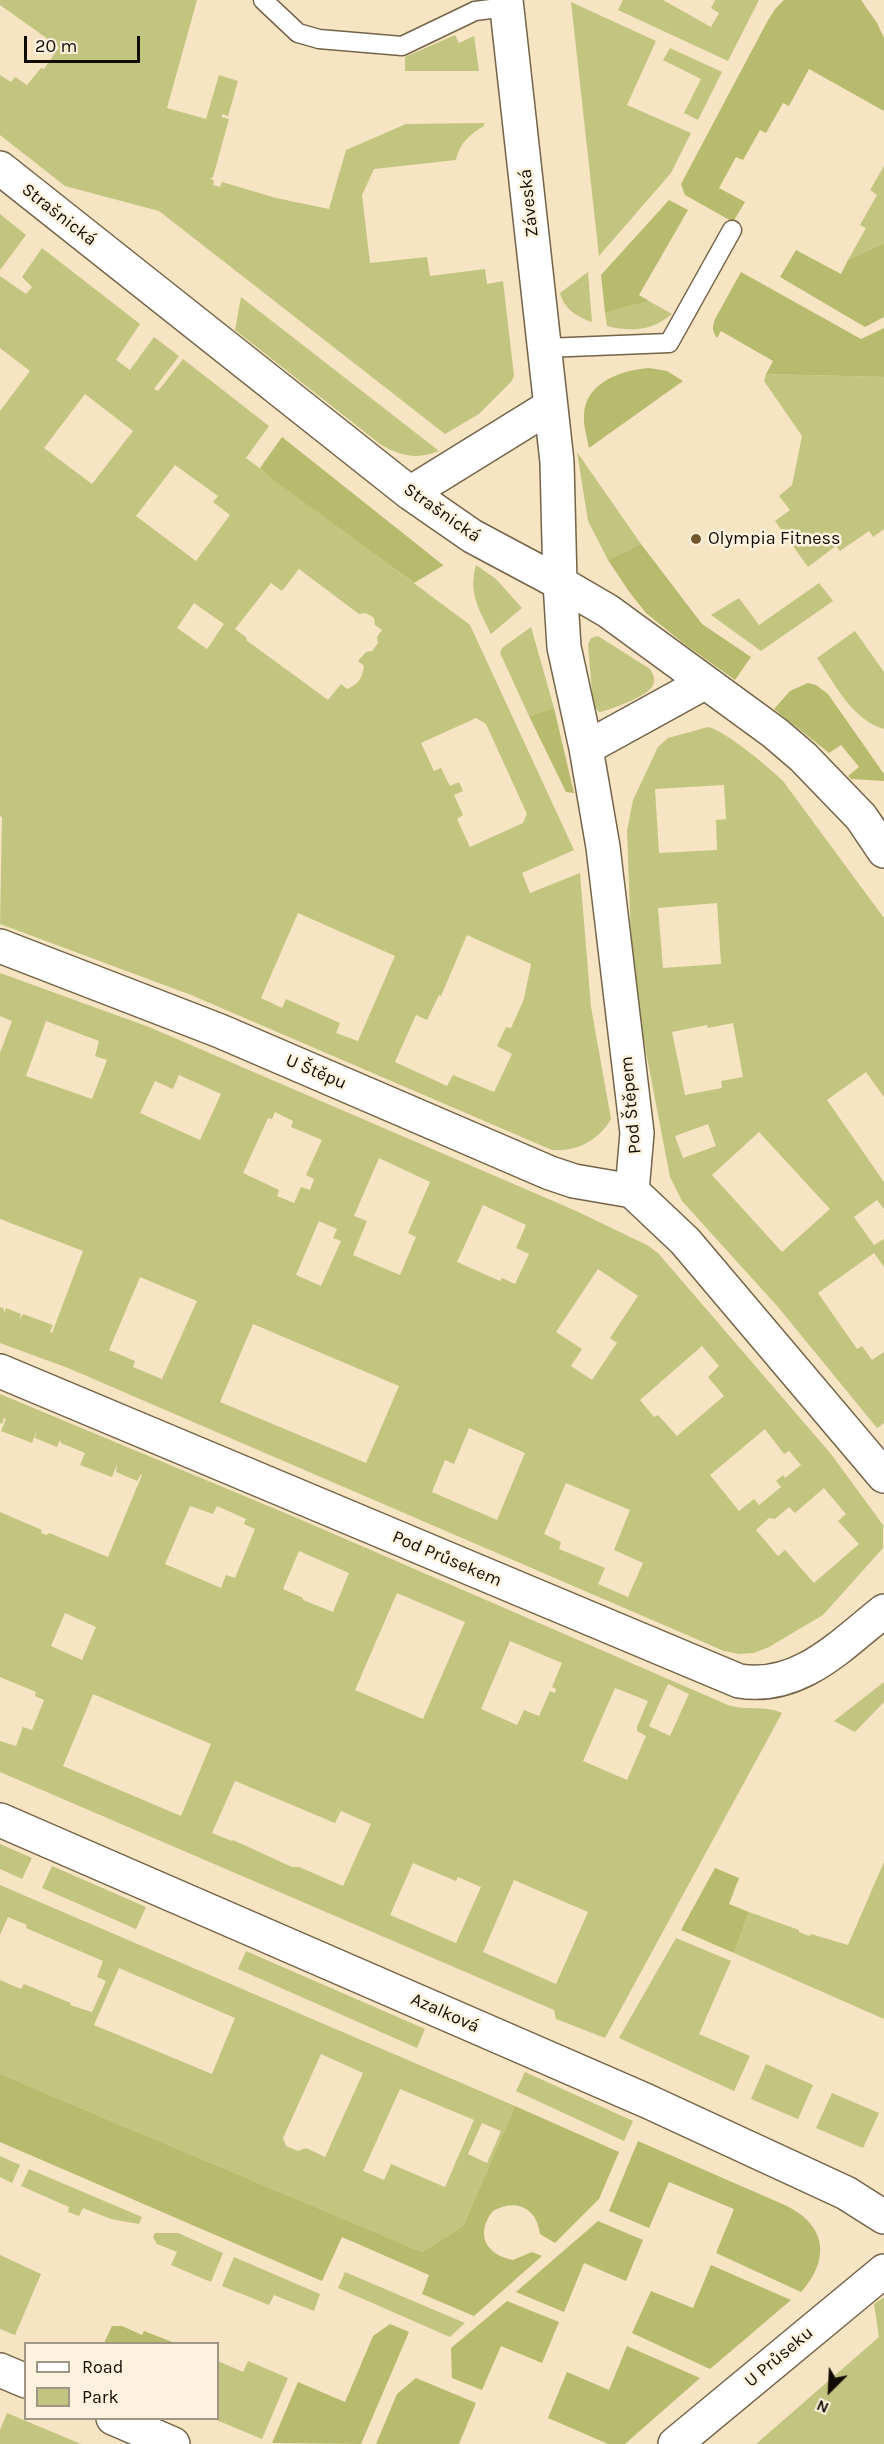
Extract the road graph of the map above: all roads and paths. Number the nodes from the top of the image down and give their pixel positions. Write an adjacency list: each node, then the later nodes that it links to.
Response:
1 (263, 0): 2 (lane)
2 (506, 4): 5 (street, Záveská)
3 (0, 168): 7 (street, Strašnická)
4 (732, 230): 5 (lane)
5 (545, 348): 6 (street, Záveská)
6 (549, 407): 7 (street); 8 (street, Záveská)
7 (410, 493): 8 (street, Strašnická)
8 (560, 583): 9 (street, Strašnická); 10 (street, Pod Štěpem)
9 (704, 683): 10 (street); 11 (street, Strašnická)
10 (586, 748): 13 (street, Pod Štěpem)
11 (884, 850)
12 (0, 946): 13 (street, U Štěpu)
13 (632, 1191): 15 (street)
14 (0, 1371): 16 (street, Pod Průsekem)
15 (884, 1476)
16 (884, 1611)
17 (0, 1820): 18 (street, Azalková)
18 (884, 2217)
19 (884, 2271): 24 (street, U Průseku)
20 (0, 2370): 21 (street)
21 (24, 2380)
22 (118, 2420): 23 (street)
23 (173, 2444)
24 (675, 2444)

